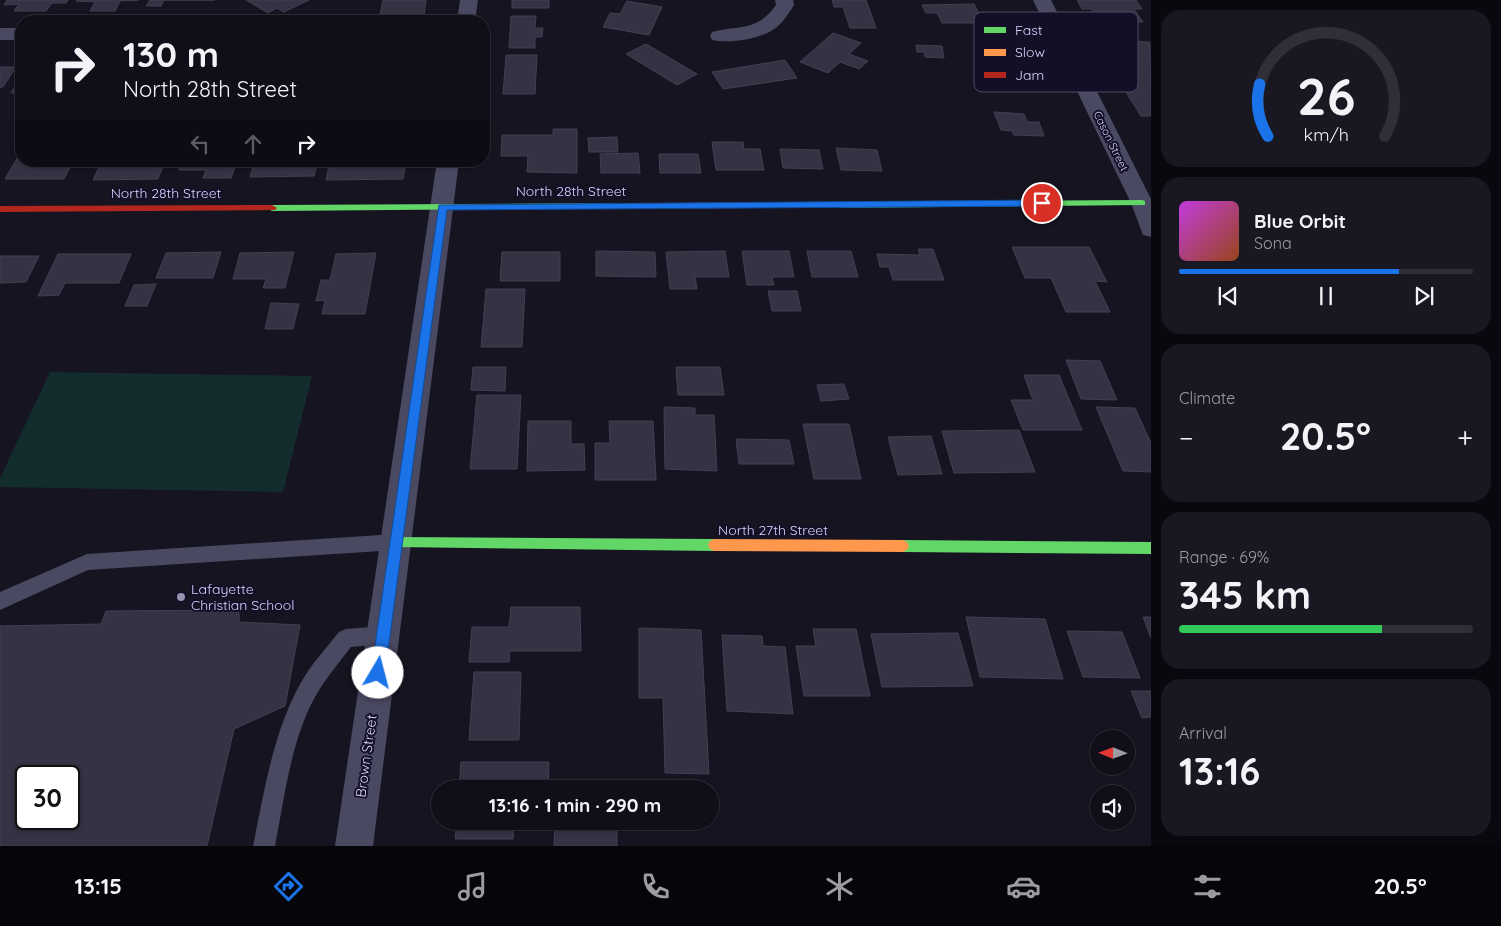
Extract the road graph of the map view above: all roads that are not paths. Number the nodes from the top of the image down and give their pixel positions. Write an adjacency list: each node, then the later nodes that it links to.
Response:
1 (469, 0): 5 (street)
2 (784, 0): 8 (street)
3 (1042, 0): 4 (street, Cason Street)
4 (1048, 12)
5 (467, 15)
6 (0, 34): 7 (street)
7 (15, 34)
8 (719, 36)
9 (1087, 92): 11 (street, Cason Street)
10 (447, 167): 12 (street, Brown Street)
11 (1142, 203): 12 (street, North 28th Street); 14 (street, Cason Street)
12 (442, 207): 13 (street, North 28th Street); 15 (street, Brown Street)
13 (0, 209)
14 (1151, 229)
15 (396, 542): 16 (street, North 27th Street); 17 (lane); 18 (street, Brown Street)
16 (1151, 548)
17 (0, 601)
18 (383, 635): 19 (lane); 20 (street, Brown Street)
19 (264, 846)
20 (354, 846)

